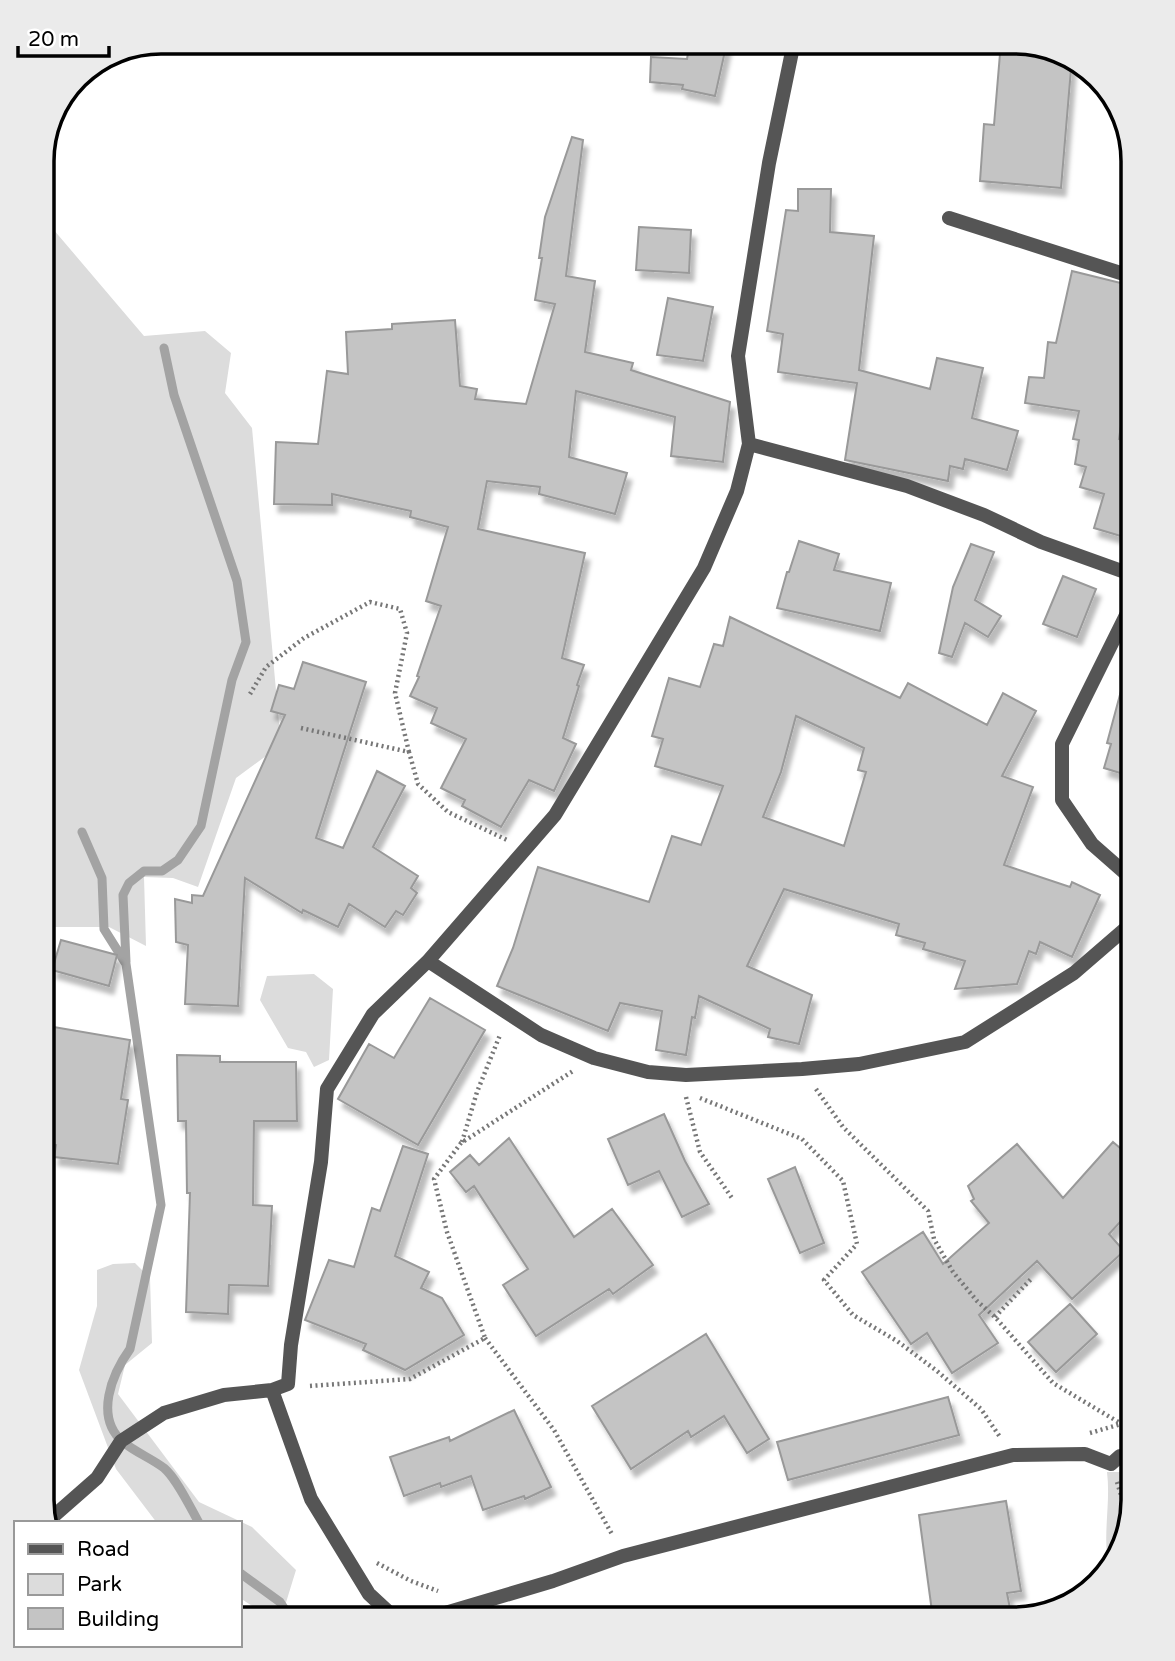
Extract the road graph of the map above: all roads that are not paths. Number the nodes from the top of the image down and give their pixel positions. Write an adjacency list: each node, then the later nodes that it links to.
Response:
1 (792, 54): 4 (street)
2 (949, 218): 3 (street)
3 (1121, 273)
4 (749, 444): 5 (street); 9 (street)
5 (1121, 571)
6 (1121, 625): 7 (street)
7 (1121, 869)
8 (1121, 932): 9 (street)
9 (428, 961): 10 (street)
10 (272, 1390): 12 (street); 13 (street)
11 (1121, 1456): 14 (street)
12 (55, 1515)
13 (383, 1607)
14 (463, 1607)

